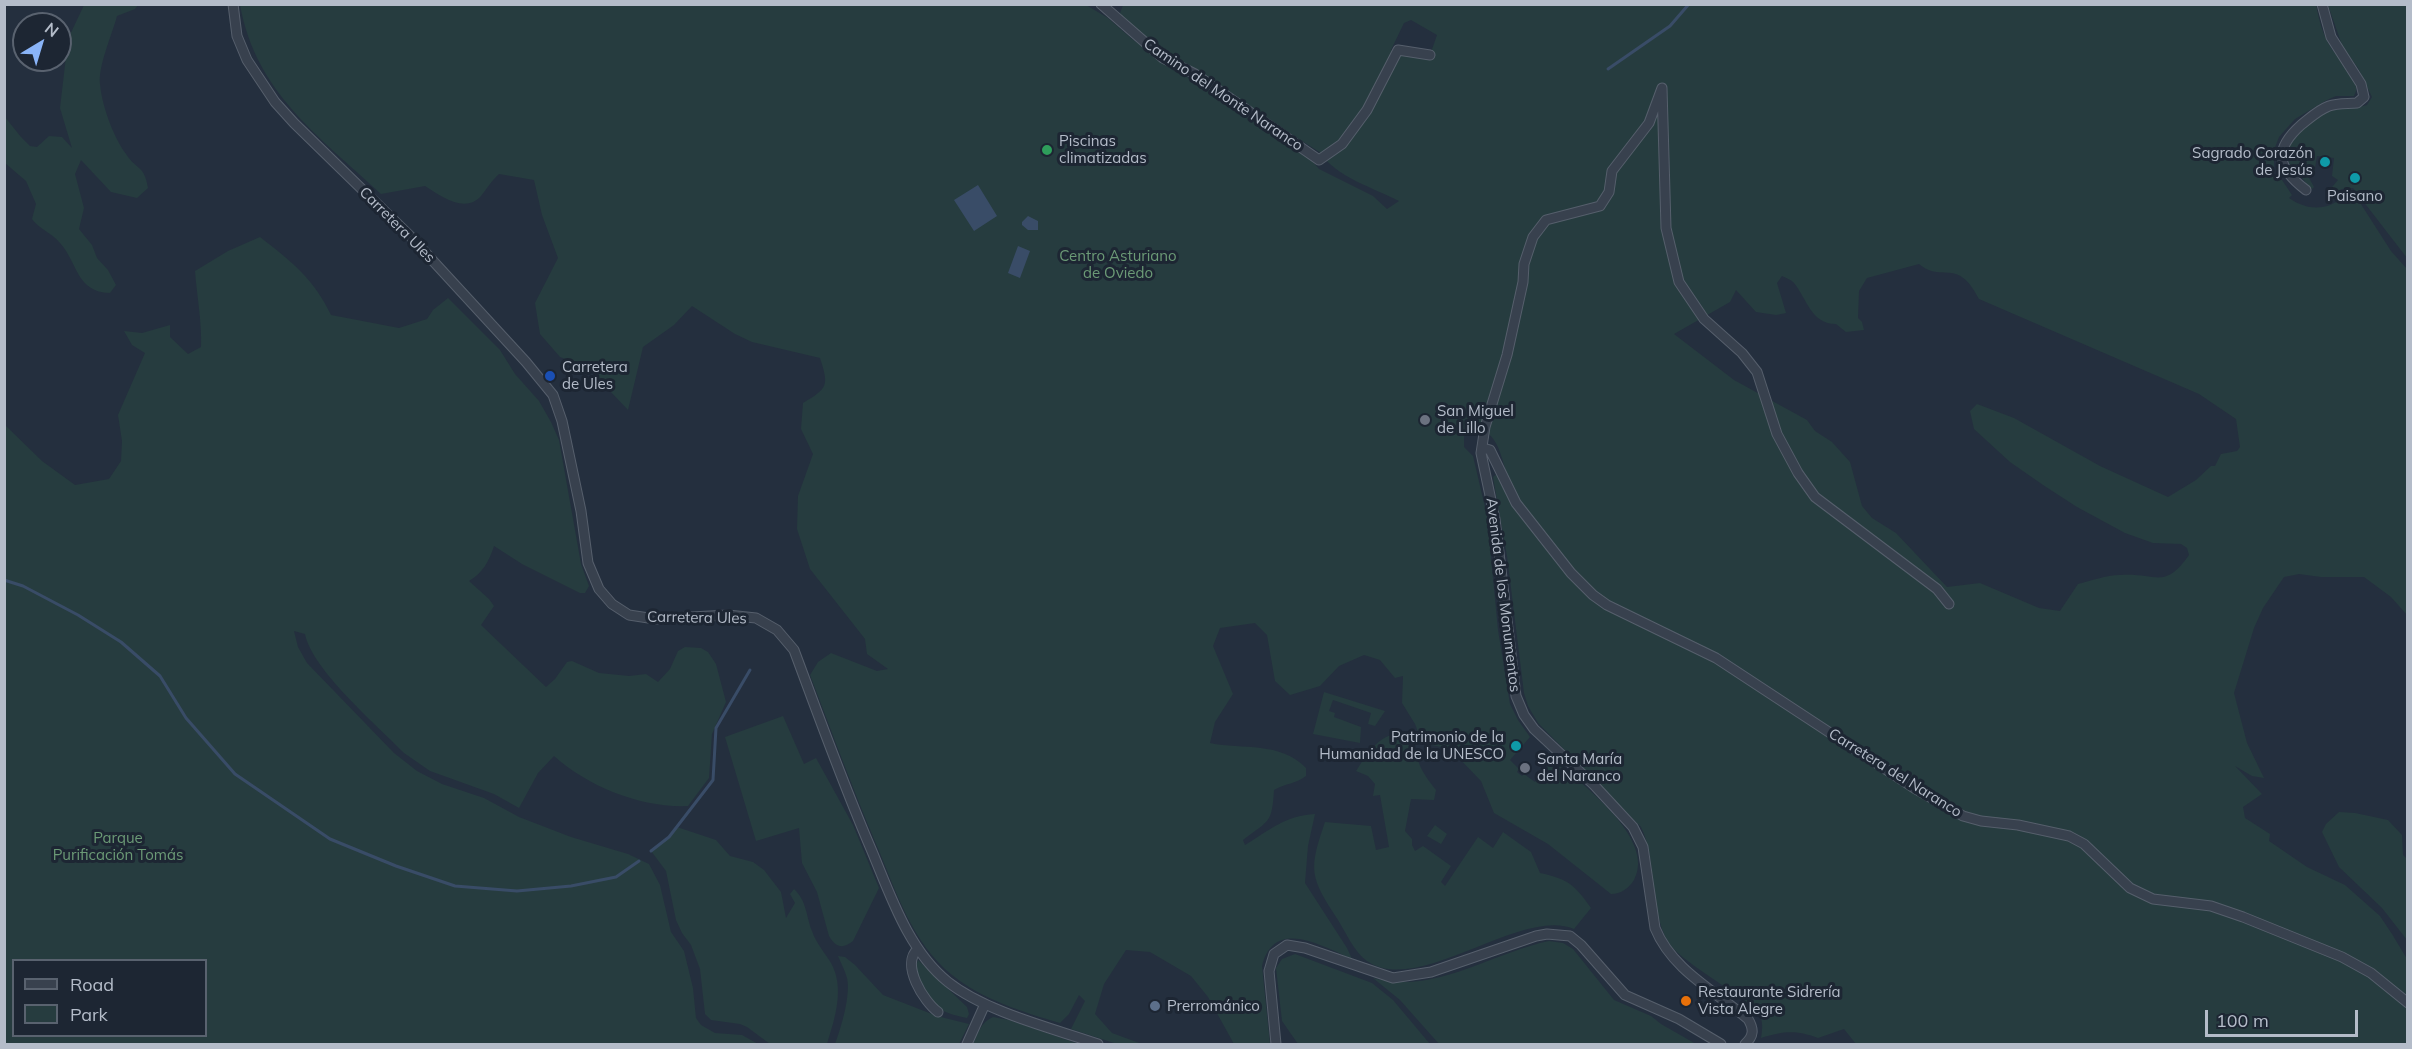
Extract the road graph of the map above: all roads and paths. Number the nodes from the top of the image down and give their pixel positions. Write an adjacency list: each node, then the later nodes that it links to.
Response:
1 (233, 4): 8 (street, Carretera Ules)
2 (1101, 4): 4 (street, Camino del Monte Naranco)
3 (2322, 4): 5 (street)
4 (1430, 55)
5 (2306, 190)
6 (1483, 448): 7 (street, Avenida de los Monumentos); 9 (street, Carretera del Naranco); 12 (street, Avenida de los Monumentos)
7 (1949, 604)
8 (918, 950): 10 (street, Carretera Ules); 11 (street)
9 (2408, 1003)
10 (986, 1004): 13 (street); 14 (street, Carretera Ules)
11 (938, 1012)
12 (1752, 1042)
13 (967, 1044)
14 (1098, 1044)
15 (1276, 1044): 16 (street)
16 (1721, 1044)

